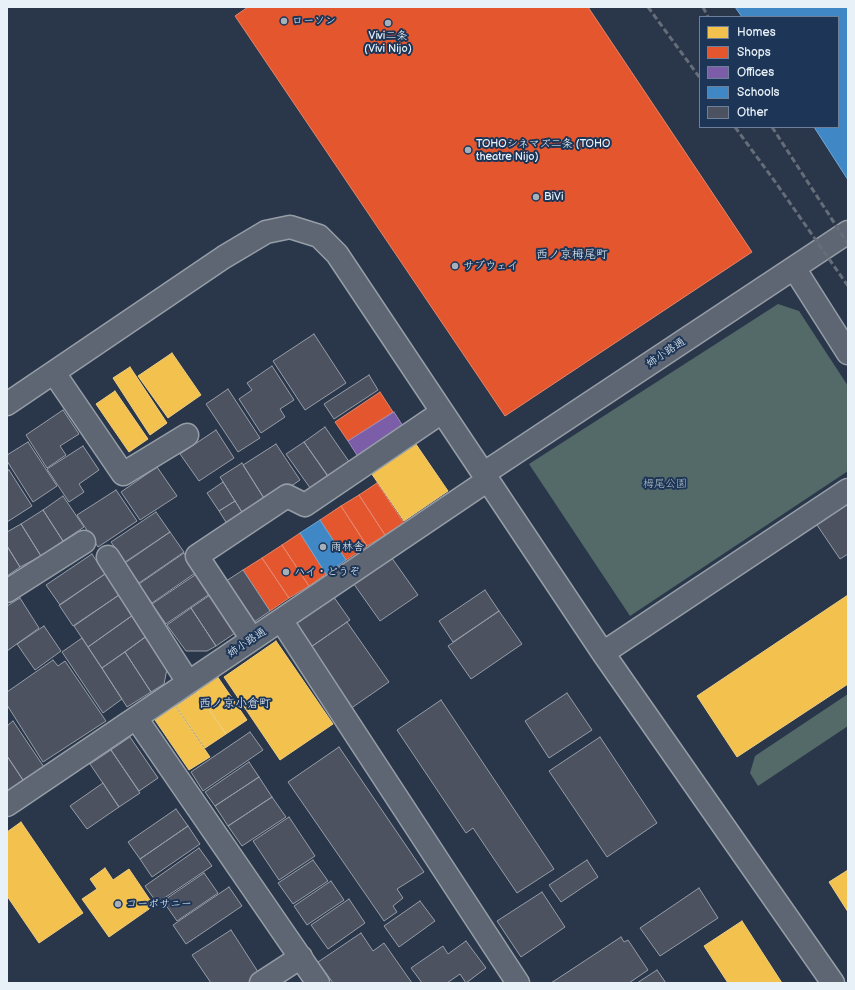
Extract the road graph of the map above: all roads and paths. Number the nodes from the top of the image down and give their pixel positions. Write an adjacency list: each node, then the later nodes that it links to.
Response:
1 (848, 232): 2 (street, 姉小路通)
2 (794, 268): 3 (street); 8 (street, 姉小路通)
3 (848, 353)
4 (54, 373): 5 (street); 6 (street); 7 (street)
5 (7, 404)
6 (442, 412): 8 (street); 14 (street)
7 (187, 435)
8 (485, 477): 13 (street, 姉小路通); 15 (street)
9 (848, 490): 15 (street)
10 (84, 542): 12 (street)
11 (108, 557): 16 (street)
12 (7, 591)
13 (281, 620): 14 (street, 姉小路通); 22 (street)
14 (252, 639): 16 (street, 姉小路通)
15 (603, 653): 23 (street)
16 (188, 682): 17 (street, 姉小路通)
17 (136, 718): 18 (street, 姉小路通); 19 (street)
18 (7, 805)
19 (301, 957): 20 (street); 21 (street)
20 (261, 983)
21 (318, 983)
22 (518, 983)
23 (833, 983)

